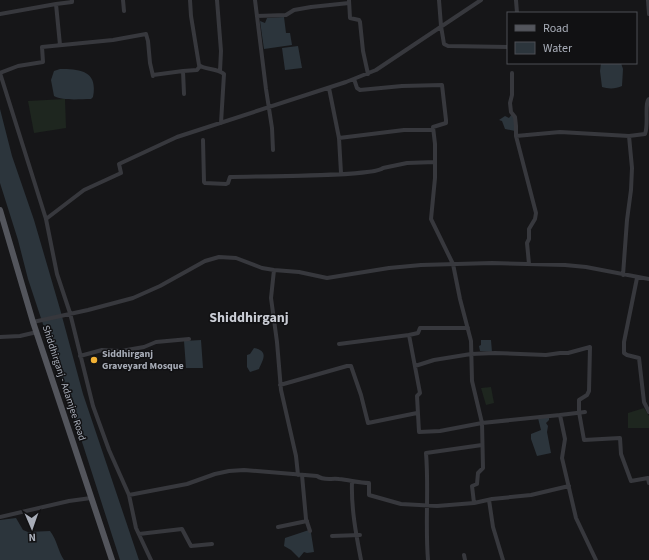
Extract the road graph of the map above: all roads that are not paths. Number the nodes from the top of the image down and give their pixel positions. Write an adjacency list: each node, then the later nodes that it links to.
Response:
1 (72, 0): 11 (street)
2 (123, 0): 12 (street)
3 (190, 0): 20 (street)
4 (217, 0): 22 (street)
5 (255, 0): 16 (street)
6 (439, 0): 17 (street)
7 (481, 0): 17 (street)
8 (516, 0): 13 (street)
9 (648, 0): 15 (street)
10 (349, 2): 16 (street); 25 (street)
11 (56, 4): 14 (street); 18 (street)
12 (124, 11)
13 (517, 12)
14 (0, 14)
15 (649, 14)
16 (257, 16): 30 (street)
17 (441, 26): 19 (street); 25 (street)
18 (60, 45): 21 (street); 23 (street)
19 (507, 47)
20 (200, 66): 21 (street); 22 (street)
21 (183, 71): 28 (street)
22 (220, 71): 31 (street)
23 (0, 73): 42 (street)
24 (512, 73): 34 (street)
25 (368, 74): 26 (street)
26 (354, 79): 27 (street); 33 (street)
27 (329, 88): 30 (street); 36 (street)
28 (184, 94)
29 (649, 99): 32 (street)
30 (269, 107): 31 (street); 38 (street)
31 (221, 123): 42 (street)
32 (648, 128): 35 (street)
33 (433, 130): 36 (street); 39 (street)
34 (516, 136): 35 (street); 44 (street)
35 (629, 136): 46 (street)
36 (339, 138): 40 (street)
37 (203, 140): 40 (street)
38 (273, 150)
39 (434, 162): 40 (street); 43 (street)
40 (341, 173)
41 (0, 213): 50 (main road, Shiddhirganj - Adamjee Road)
42 (46, 219): 49 (street)
43 (453, 264): 44 (street); 45 (street); 51 (street)
44 (529, 264): 46 (street)
45 (274, 270): 49 (street); 60 (street)
46 (622, 275): 47 (street)
47 (637, 278): 48 (street); 63 (street)
48 (649, 279)
49 (70, 313): 50 (street); 58 (street)
50 (33, 322): 52 (main road, Shiddhirganj - Adamjee Road)
51 (468, 328): 53 (street); 57 (street)
52 (37, 332): 54 (street); 73 (main road, Shiddhirganj - Adamjee Road)
53 (409, 335): 56 (street); 59 (street)
54 (0, 337)
55 (189, 339): 58 (street)
56 (339, 344)
57 (471, 354): 59 (street); 61 (street); 66 (street)
58 (80, 356): 72 (street)
59 (415, 366): 64 (street)
60 (280, 384): 64 (street); 68 (street)
61 (579, 412): 62 (street); 65 (street); 69 (street)
62 (585, 412)
63 (649, 412)
64 (417, 413): 66 (street)
65 (560, 414): 66 (street); 71 (street)
66 (482, 423): 67 (street)
67 (482, 445): 75 (street); 76 (street)
68 (300, 475): 70 (street); 72 (street); 78 (street)
69 (649, 480)
70 (352, 481): 76 (street); 83 (street)
71 (569, 486): 74 (street); 92 (street)
72 (129, 495): 81 (street)
73 (91, 498): 77 (street); 86 (main road, Shiddhirganj - Adamjee Road)
74 (489, 500): 75 (street); 91 (street)
75 (474, 503): 76 (street)
76 (426, 505): 89 (street)
77 (0, 517)
78 (306, 521): 79 (street); 80 (street)
79 (278, 528)
80 (310, 531)
81 (139, 534): 84 (street); 87 (street)
82 (332, 536): 83 (street)
83 (358, 536): 88 (street)
84 (212, 544)
85 (464, 555): 90 (street)
86 (112, 560)
87 (151, 560)
88 (361, 560)
89 (428, 560)
90 (465, 560)
91 (503, 560)
92 (596, 560)

